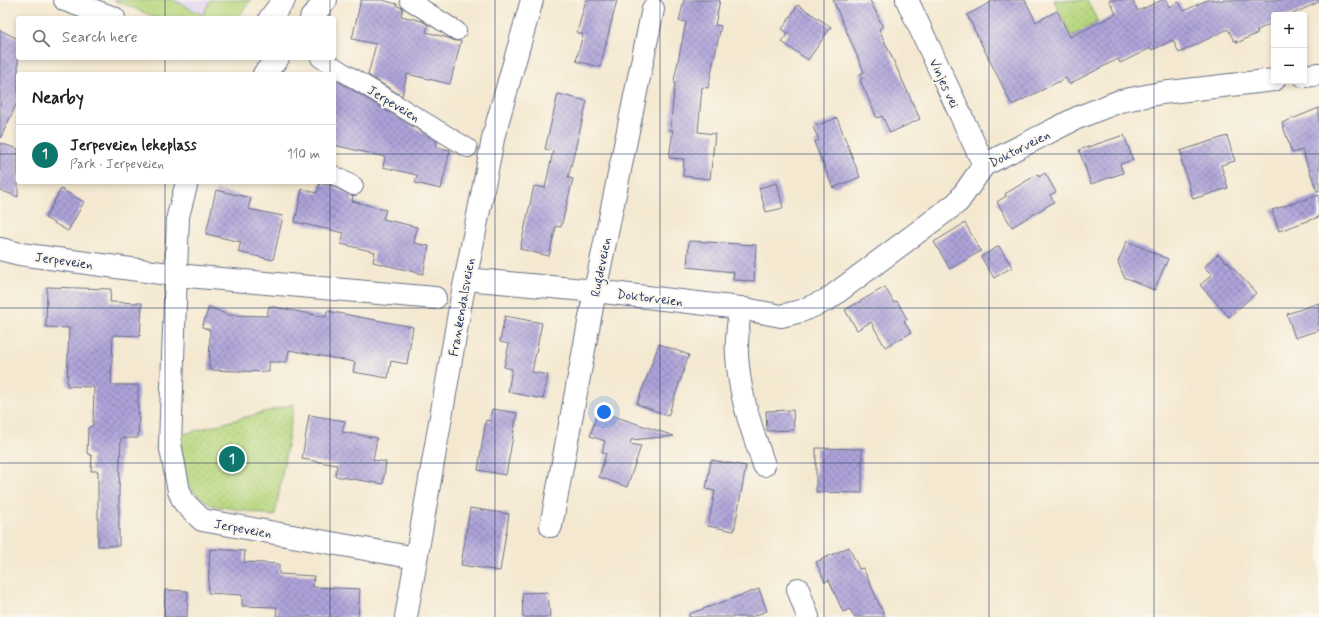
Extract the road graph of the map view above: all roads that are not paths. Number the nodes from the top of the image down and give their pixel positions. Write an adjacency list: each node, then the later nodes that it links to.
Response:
1 (65, 0): 8 (street)
2 (284, 0): 9 (street)
3 (326, 0): 10 (street)
4 (409, 0): 11 (street)
5 (532, 0): 25 (street, Frankendalsveien)
6 (907, 0): 19 (street, Vinjes vei)
7 (653, 9): 26 (street, Rugdeveien)
8 (109, 16)
9 (272, 16)
10 (313, 16)
11 (457, 31)
12 (276, 60): 14 (street)
13 (323, 60): 18 (street, Jerpeveien)
14 (266, 72)
15 (1319, 74): 16 (street)
16 (1307, 76)
17 (1271, 80): 19 (street, Doktorveien)
18 (468, 148)
19 (984, 166): 28 (street, Doktorveien)
20 (336, 176): 22 (street)
21 (186, 184): 24 (street, Jerpeveien)
22 (354, 186)
23 (0, 249): 24 (street, Jerpeveien)
24 (176, 275): 27 (street, Jerpeveien); 31 (street, Jerpeveien)
25 (466, 279): 26 (street, Doktorveien); 31 (street, Frankendalsveien)
26 (595, 291): 28 (street, Doktorveien); 30 (street, Rugdeveien)
27 (435, 298)
28 (740, 308): 29 (street)
29 (764, 465)
30 (551, 526)
31 (416, 558): 33 (street, Frankendalsveien)
32 (798, 589): 34 (street)
33 (406, 617)
34 (808, 617)

